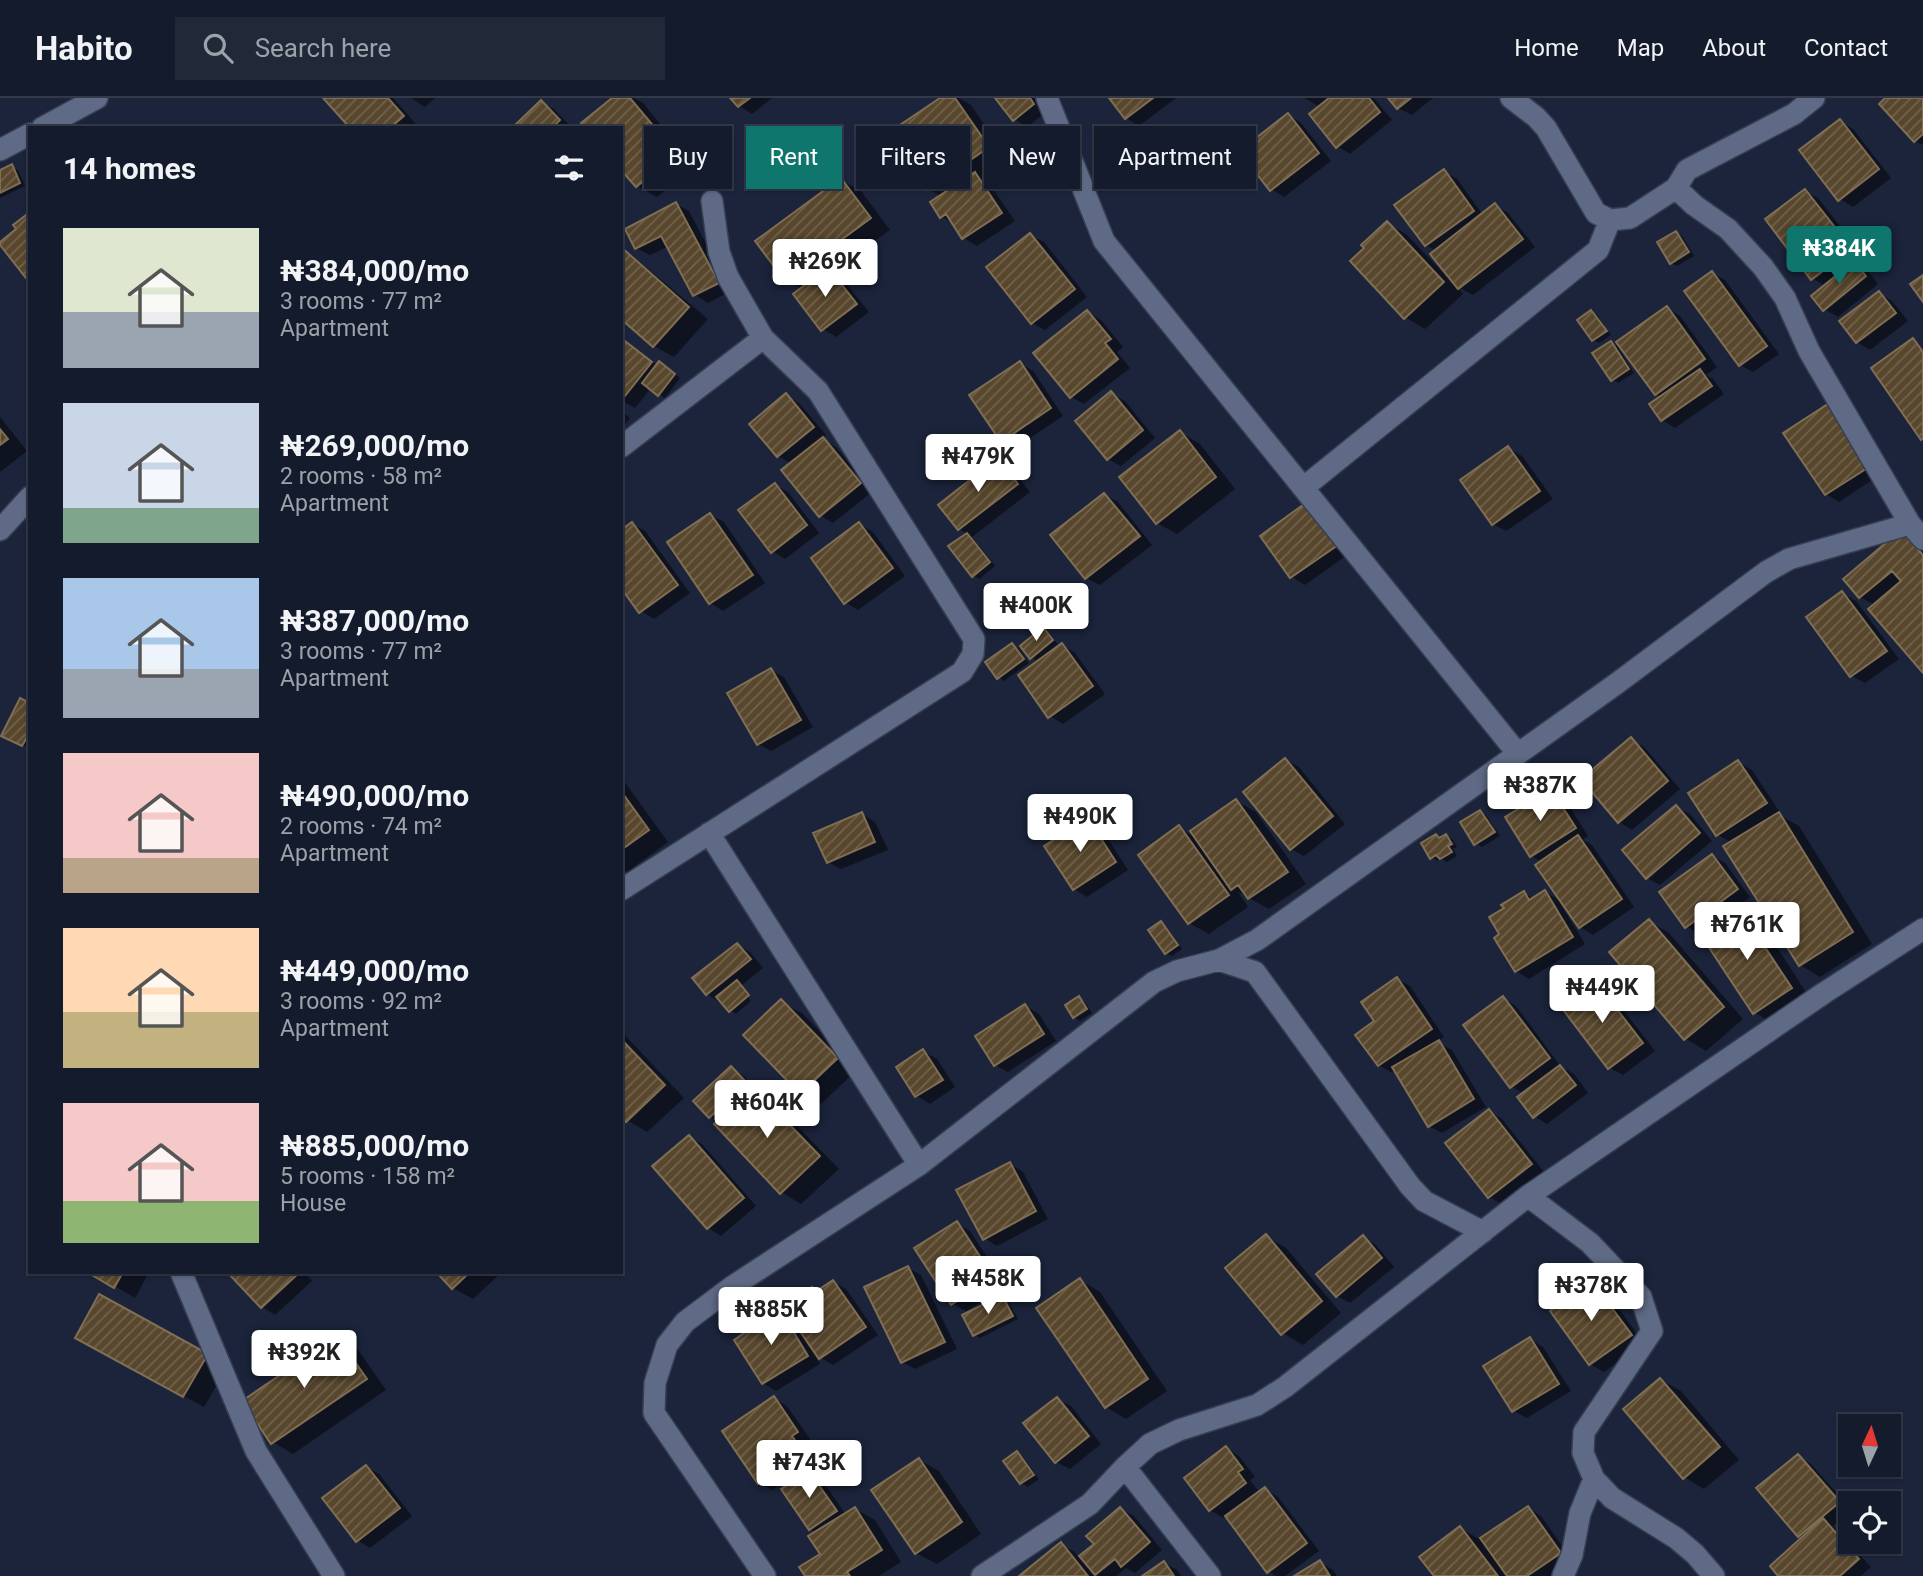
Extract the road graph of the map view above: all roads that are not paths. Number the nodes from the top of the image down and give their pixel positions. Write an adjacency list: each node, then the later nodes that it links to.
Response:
1 (97, 98): 5 (street)
2 (1047, 98): 13 (street)
3 (1511, 98): 10 (street)
4 (1814, 98): 8 (street)
5 (46, 126)
6 (28, 135): 7 (street)
7 (0, 150)
8 (1676, 188): 10 (street); 16 (street)
9 (712, 201): 11 (street)
10 (1610, 220): 13 (street)
11 (764, 338): 12 (street); 18 (street)
12 (623, 445)
13 (1303, 488): 17 (street)
14 (28, 499): 15 (street)
15 (0, 530)
16 (1917, 531): 17 (street)
17 (1518, 754): 21 (street)
18 (709, 833): 19 (street); 24 (street)
19 (623, 889)
20 (1923, 929): 25 (street)
21 (1257, 940): 22 (street); 23 (street)
22 (1219, 960): 23 (street); 24 (street)
23 (1255, 972): 26 (street)
24 (919, 1165): 31 (street)
25 (1528, 1196): 26 (street); 29 (street)
26 (1483, 1232): 28 (street)
27 (182, 1274): 30 (street)
28 (1125, 1466): 32 (street); 33 (street)
29 (1594, 1479): 34 (street); 35 (street)
30 (334, 1576)
31 (765, 1576)
32 (982, 1576)
33 (1210, 1576)
34 (1563, 1576)
35 (1714, 1576)

